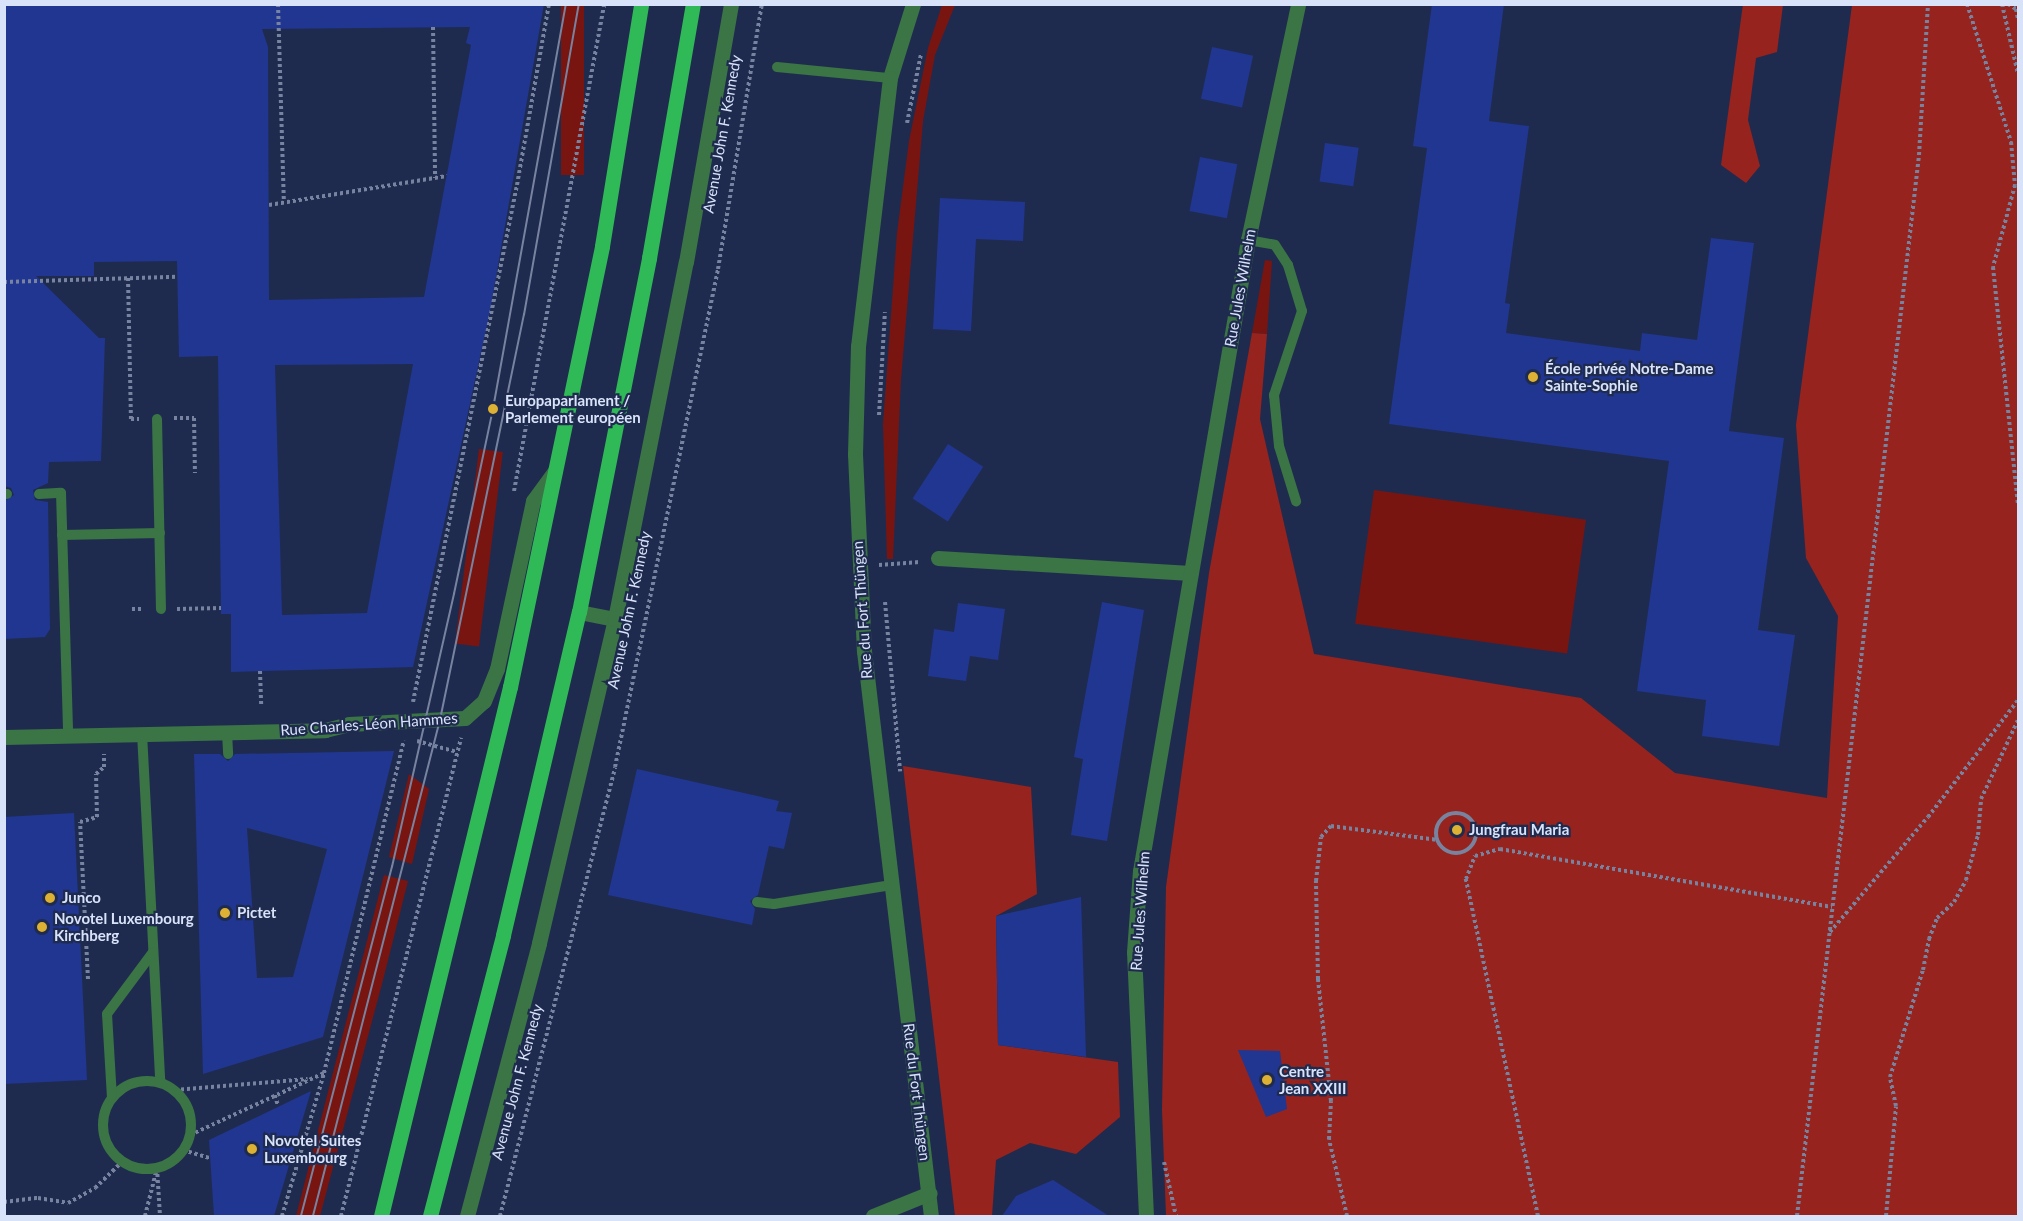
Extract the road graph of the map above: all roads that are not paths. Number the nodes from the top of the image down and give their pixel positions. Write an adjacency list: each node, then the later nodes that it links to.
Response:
1 (641, 4): 10 (main road)
2 (693, 4): 18 (main road)
3 (731, 4): 19 (street, Avenue John F. Kennedy)
4 (913, 4): 7 (street, Rue du Fort Thüngen)
5 (1298, 4): 8 (street, Rue Jules Wilhelm)
6 (777, 67): 7 (lane)
7 (890, 78): 25 (street, Rue du Fort Thüngen)
8 (1248, 240): 12 (lane); 16 (street, Rue Jules Wilhelm)
9 (157, 419): 13 (lane)
10 (555, 471): 20 (street, Rue Charles-Léon Hammes); 31 (main road)
11 (39, 494): 14 (lane)
12 (1296, 501)
13 (159, 533): 14 (lane); 17 (lane)
14 (62, 536): 22 (lane)
15 (938, 558): 16 (street)
16 (1191, 573): 36 (street, Rue Jules Wilhelm)
17 (161, 609)
18 (579, 612): 19 (street, Avenue John F. Kennedy); 32 (main road)
19 (615, 619): 33 (street, Avenue John F. Kennedy)
20 (227, 732): 21 (street, Rue Charles-Léon Hammes); 24 (lane)
21 (142, 733): 22 (street, Rue Charles-Léon Hammes); 27 (lane)
22 (68, 736): 23 (street, Rue Charles-Léon Hammes)
23 (4, 737)
24 (228, 754)
25 (891, 885): 26 (lane); 30 (street, Rue du Fort Thüngen)
26 (757, 902)
27 (153, 952): 28 (lane); 29 (lane)
28 (160, 1082): 29 (lane); 29 (lane)
29 (112, 1098)
30 (930, 1193): 34 (street); 35 (street, Rue du Fort Thüngen)
31 (381, 1216)
32 (430, 1216)
33 (467, 1216)
34 (873, 1216)
35 (931, 1216)
36 (1146, 1216)

